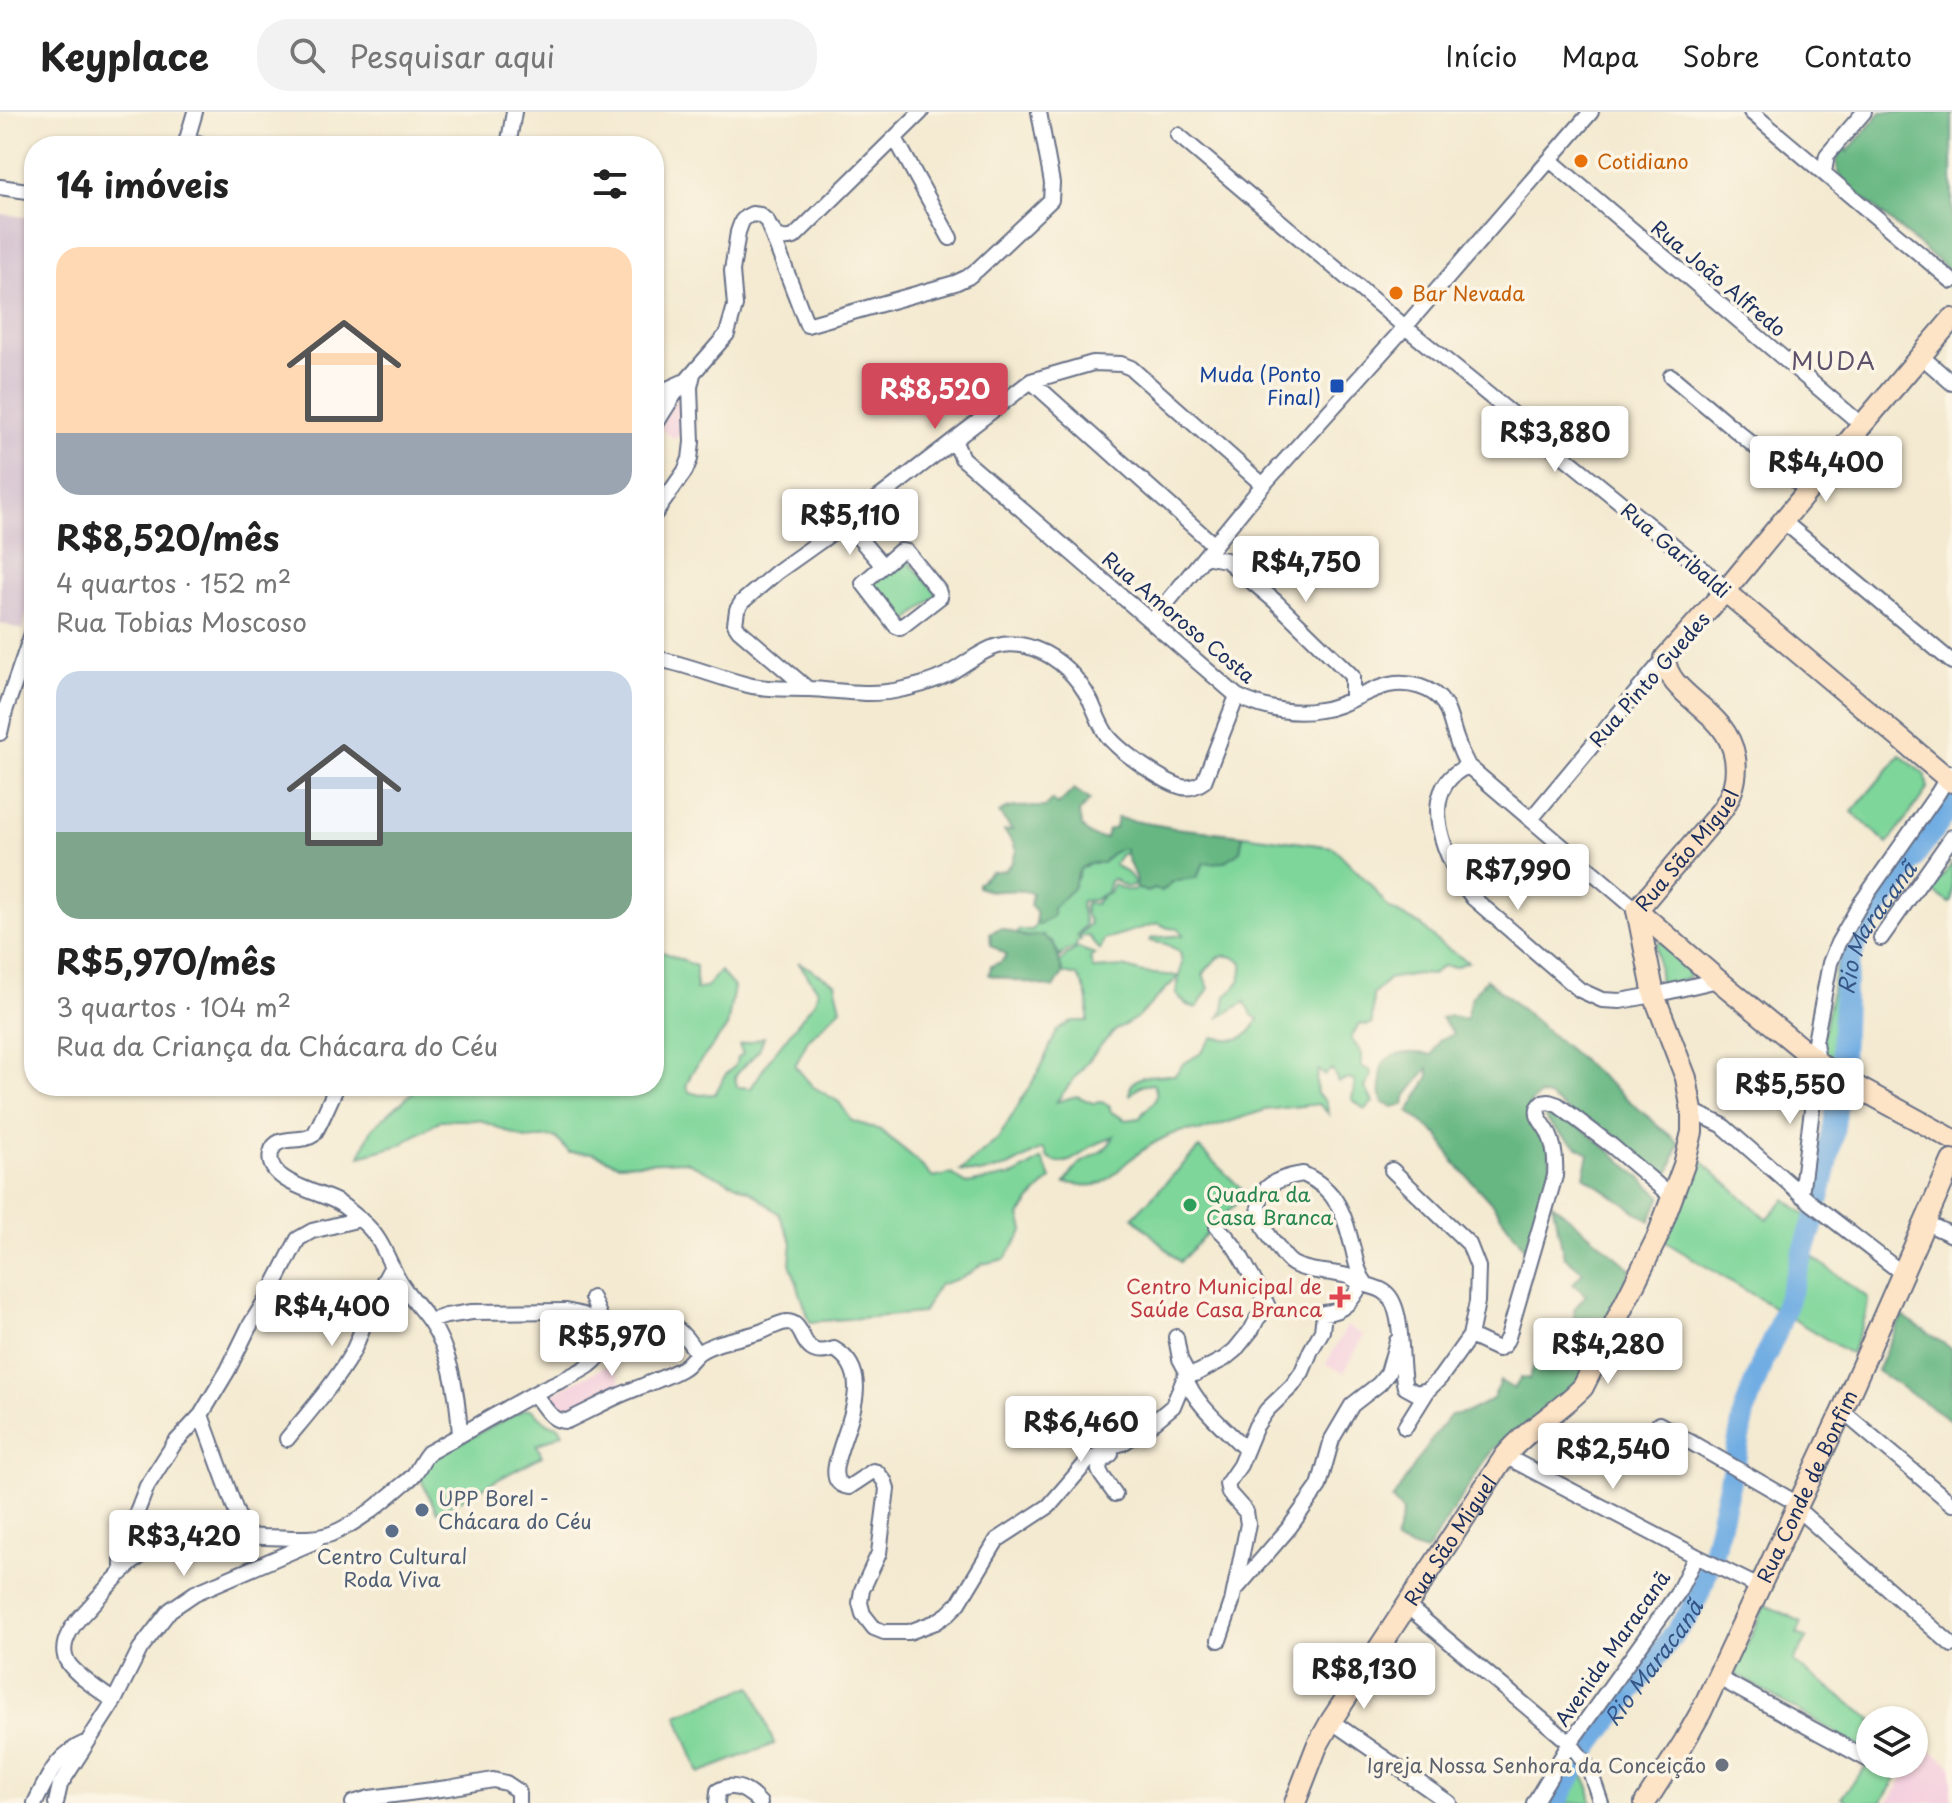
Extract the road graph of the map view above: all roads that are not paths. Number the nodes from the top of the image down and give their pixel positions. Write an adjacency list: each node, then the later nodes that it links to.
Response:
1 (195, 112): 9 (street)
2 (514, 112): 10 (street)
3 (921, 112): 11 (street)
4 (1039, 112): 16 (street)
5 (1591, 112): 12 (street)
6 (1751, 112): 13 (street)
7 (1864, 112): 13 (street)
8 (1178, 135): 20 (street, Rua Garibaldi)
9 (188, 136)
10 (510, 136)
11 (895, 138): 16 (street); 17 (street)
12 (1550, 160): 20 (street); 28 (street, Rua João Alfredo)
13 (1824, 172): 18 (street)
14 (0, 187): 15 (street)
15 (24, 191)
16 (764, 218): 23 (street)
17 (950, 238)
18 (1952, 281)
19 (1952, 319): 21 (street, Rua Pinto Guedes)
20 (1405, 327): 30 (street); 37 (street, Rua Garibaldi)
21 (1921, 356): 25 (street); 28 (street, Rua Pinto Guedes)
22 (1671, 376): 31 (street)
23 (688, 378): 26 (street); 27 (street); 32 (street)
24 (1031, 381): 29 (street); 30 (street); 35 (street)
25 (1952, 383)
26 (664, 390)
27 (664, 413)
28 (1862, 425): 31 (street, Rua Pinto Guedes)
29 (954, 440): 34 (street); 38 (street, Rua Amoroso Costa)
30 (1263, 485): 35 (street)
31 (1808, 491): 33 (street, Rua Pinto Guedes)
32 (664, 501)
33 (1783, 521): 37 (street, Rua Pinto Guedes); 42 (street)
34 (846, 523): 36 (street); 43 (street)
35 (1209, 550): 38 (street); 45 (street)
36 (882, 565): 36 (street)
37 (1727, 589): 40 (street, Rua Pinto Guedes); 49 (street, Rua Garibaldi)
38 (1152, 621): 44 (street, Rua Amoroso Costa)
39 (24, 654): 46 (street)
40 (1665, 658): 50 (street, Rua Pinto Guedes); 52 (street, Rua São Miguel)
41 (664, 661): 43 (street)
42 (1952, 662)
43 (808, 689): 44 (street)
44 (1237, 696): 45 (street, Rua Amoroso Costa)
45 (1352, 699): 48 (street, Rua Amoroso Costa)
46 (3, 710): 47 (street)
47 (0, 733)
48 (1468, 766): 50 (street); 55 (street)
49 (1950, 776): 56 (street)
50 (1531, 819): 52 (street)
51 (1952, 837): 53 (street)
52 (1637, 910): 54 (street); 55 (street, Rua São Miguel)
53 (1881, 938)
54 (1718, 980): 55 (street); 56 (street)
55 (1654, 995): 58 (street, Rua São Miguel)
56 (1824, 1068): 59 (street); 63 (street)
57 (332, 1096): 64 (street)
58 (1692, 1111): 62 (street, Rua São Miguel); 63 (street)
59 (1952, 1139)
60 (1952, 1161): 65 (street, Rua Conde de Bonfim)
61 (1392, 1170): 75 (street)
62 (1672, 1197): 75 (street); 89 (street, Rua São Miguel)
63 (1805, 1198): 69 (street)
64 (360, 1219): 68 (street); 82 (street)
65 (1926, 1223): 67 (street); 69 (street, Rua Conde de Bonfim)
66 (1217, 1227): 78 (street)
67 (1952, 1235)
68 (392, 1266): 72 (street); 86 (street)
69 (1902, 1273): 81 (street, Rua Conde de Bonfim)
70 (1364, 1284): 70 (street); 74 (street); 88 (street)
71 (592, 1298): 73 (street)
72 (430, 1321): 73 (street); 85 (street)
73 (609, 1329): 77 (street); 80 (street)
74 (1400, 1333): 79 (street); 98 (street)
75 (1470, 1336): 79 (street)
76 (1176, 1337): 78 (street)
77 (697, 1354): 80 (street); 87 (street)
78 (1186, 1374): 87 (street); 88 (street)
79 (1428, 1390): 84 (street)
80 (534, 1394): 85 (street)
81 (1842, 1411): 91 (street); 92 (street, Rua Conde de Bonfim)
82 (201, 1415): 94 (street); 96 (street)
83 (1659, 1424): 92 (street)
84 (1405, 1427)
85 (460, 1435): 93 (street)
86 (287, 1439)
87 (1123, 1443): 90 (street)
88 (1246, 1450): 98 (street)
89 (1505, 1456): 95 (street); 99 (street, Rua São Miguel)
90 (1115, 1494)
91 (1952, 1504)
92 (1797, 1506): 97 (street, Rua Conde de Bonfim); 101 (street)
93 (328, 1535): 94 (street); 103 (street)
94 (245, 1536): 96 (street)
95 (1706, 1561): 97 (street); 106 (street, Avenida Maracanã)
96 (122, 1573): 103 (street)
97 (1759, 1587): 102 (street, Rua Conde de Bonfim)
98 (1232, 1602): 100 (street)
99 (1407, 1606): 104 (street, Rua São Miguel); 106 (street)
100 (1219, 1640)
101 (1952, 1645)
102 (1717, 1677): 107 (street); 118 (street, Rua Conde de Bonfim)
103 (114, 1701): 105 (street)
104 (1331, 1721): 114 (street, Rua São Miguel); 115 (street)
105 (87, 1742): 108 (street); 109 (street)
106 (1578, 1753): 116 (street, Avenida Maracanã); 117 (street)
107 (1856, 1753)
108 (35, 1803)
109 (56, 1803)
110 (353, 1803): 111 (street)
111 (518, 1803)
112 (717, 1803): 113 (street)
113 (760, 1803)
114 (1295, 1803)
115 (1449, 1803)
116 (1534, 1803)
117 (1601, 1803)
118 (1645, 1803)

